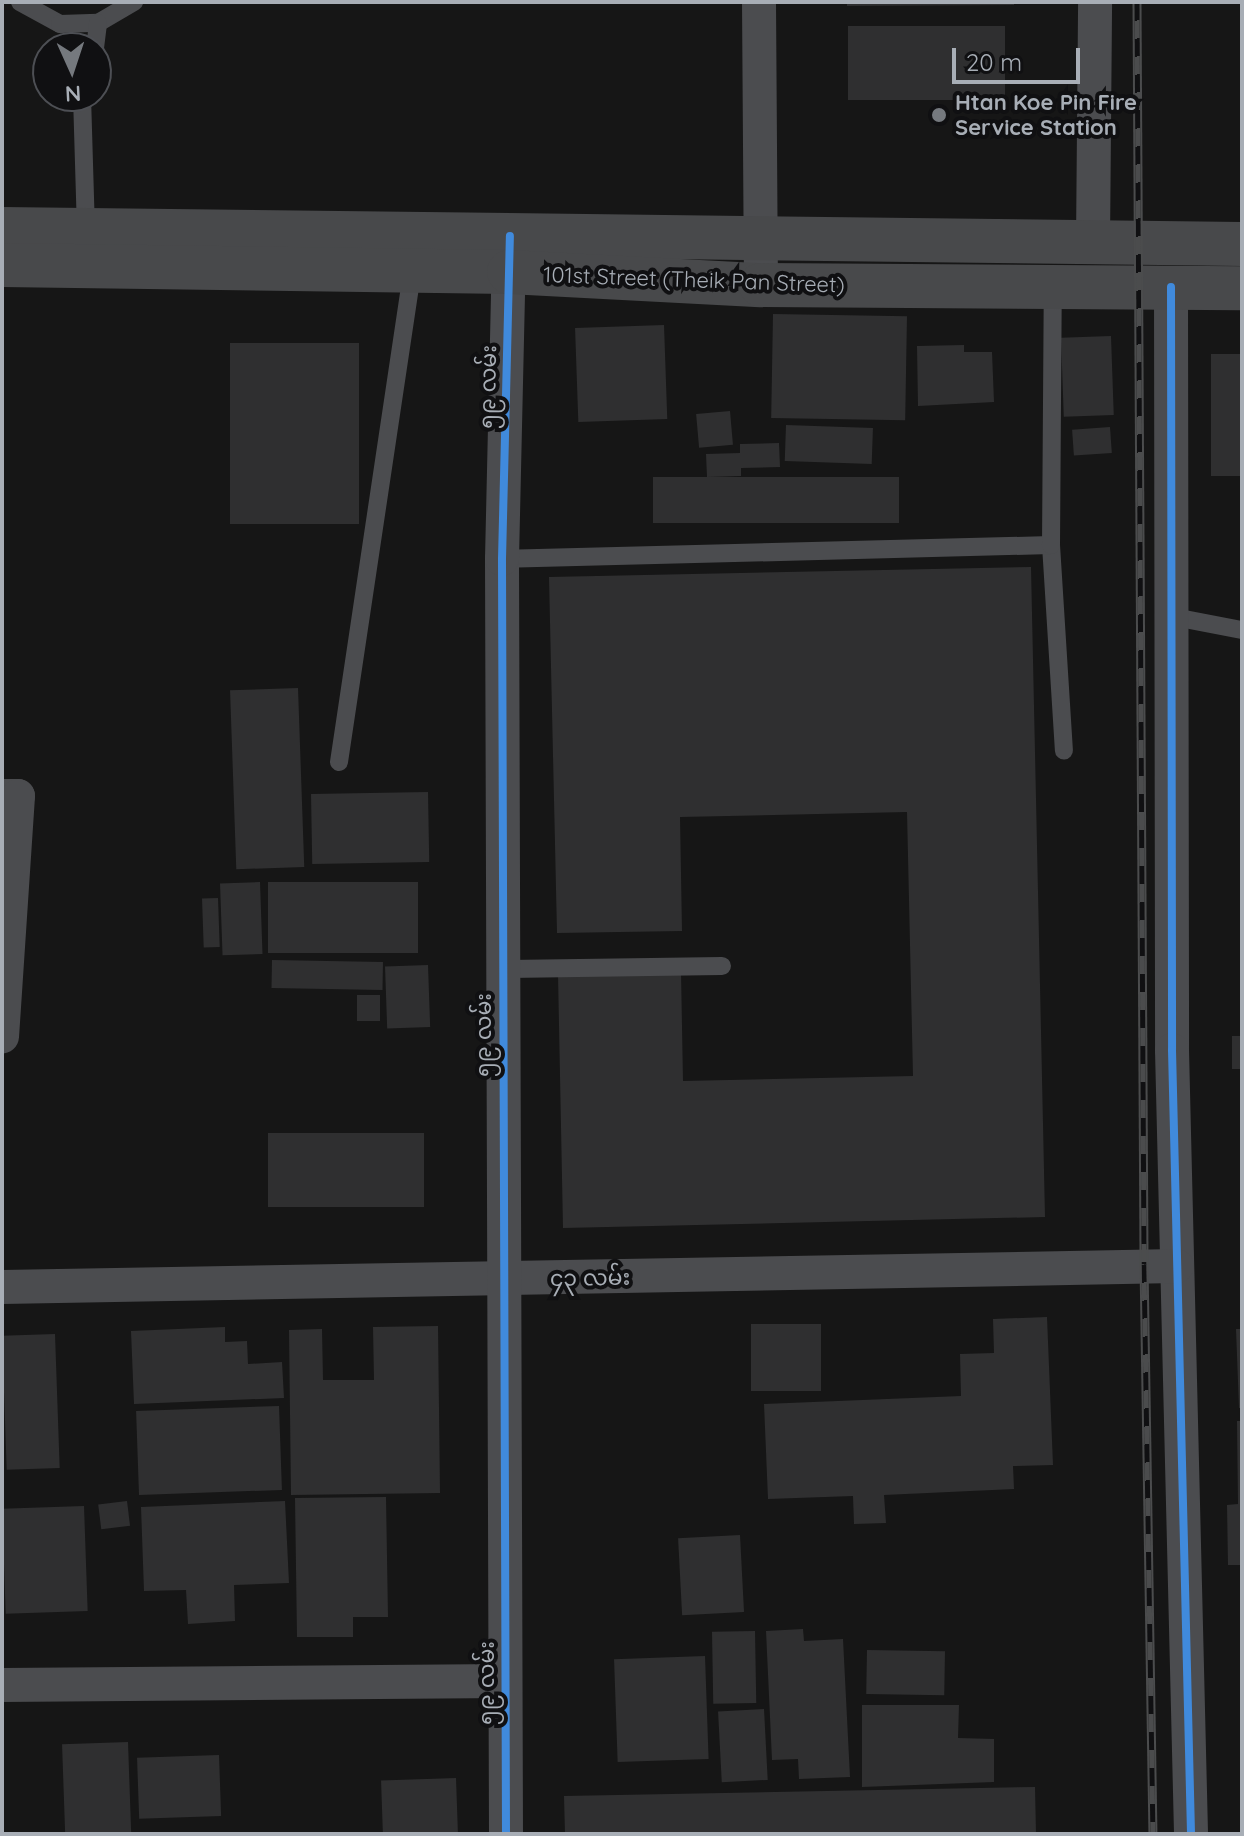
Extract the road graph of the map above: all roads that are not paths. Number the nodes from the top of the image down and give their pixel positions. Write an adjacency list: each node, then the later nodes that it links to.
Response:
1 (20, 2): 5 (lane)
2 (134, 2): 5 (lane)
3 (759, 2): 10 (street)
4 (1095, 2): 11 (street)
5 (98, 23): 6 (lane)
6 (97, 32)
7 (82, 112): 9 (lane)
8 (2, 229): 9 (main road, 101st Street (Theik Pan Street))
9 (86, 230): 13 (main road, 101st Street (Theik Pan Street))
10 (759, 240): 11 (main road, 101st Street (Theik Pan Street)); 13 (main road, 101st Street (Theik Pan Street)); 16 (street)
11 (1093, 242): 12 (main road, 101st Street (Theik Pan Street))
12 (1242, 244)
13 (509, 254): 15 (main road, 101st Street (Theik Pan Street)); 16 (main road, 101st Street (Theik Pan Street)); 21 (street, ၅၉ လမ်း)
14 (2, 265): 15 (main road, 101st Street (Theik Pan Street))
15 (412, 271): 25 (lane)
16 (761, 285): 19 (main road, 101st Street (Theik Pan Street))
17 (1171, 287): 18 (main road, 101st Street (Theik Pan Street)); 19 (main road, 101st Street (Theik Pan Street)); 22 (street)
18 (1242, 288)
19 (1053, 289): 20 (lane)
20 (1051, 545): 21 (lane); 24 (lane)
21 (502, 559): 28 (street, ၅၉ လမ်း)
22 (1169, 616): 23 (lane); 30 (street)
23 (1242, 630)
24 (1064, 751)
25 (339, 762)
26 (2, 796): 29 (street)
27 (722, 966): 28 (lane)
28 (502, 969): 31 (street, ၅၉ လမ်း)
29 (2, 1036)
30 (1177, 1266): 31 (street, ၄၃ လမ်း); 36 (street)
31 (504, 1280): 32 (street, ၄၃ လမ်း); 33 (street, ၅၉ လမ်း)
32 (2, 1287)
33 (505, 1681): 34 (street); 35 (street, ၅၉ လမ်း)
34 (2, 1685)
35 (506, 1834)
36 (1191, 1834)

